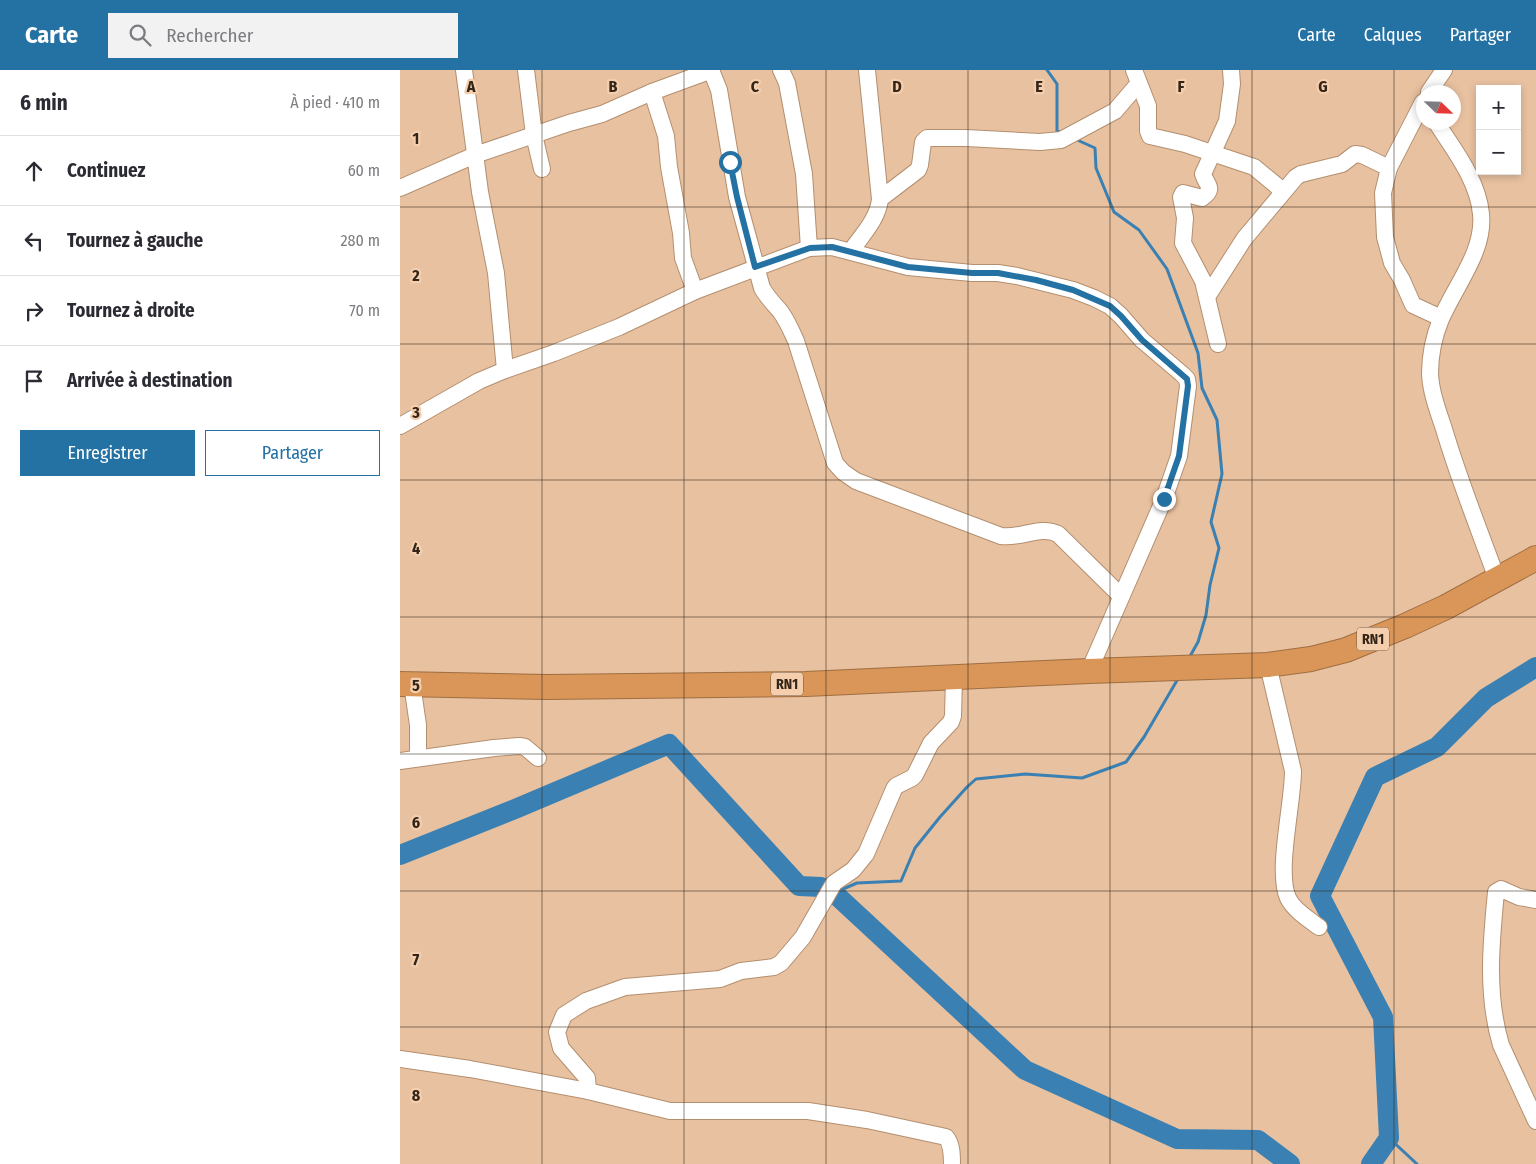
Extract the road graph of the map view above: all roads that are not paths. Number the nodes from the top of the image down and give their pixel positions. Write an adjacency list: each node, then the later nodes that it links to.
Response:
1 (464, 70): 15 (street)
2 (526, 70): 13 (street)
3 (711, 70): 10 (street); 23 (street)
4 (781, 70): 21 (street)
5 (867, 70): 20 (street)
6 (1231, 70): 14 (street)
7 (1444, 70): 9 (street)
8 (1136, 76): 14 (street); 20 (street)
9 (1434, 85)
10 (652, 92): 13 (street); 24 (street)
11 (1416, 116): 16 (street)
12 (1441, 130): 26 (street)
13 (534, 135): 15 (street); 17 (street)
14 (1212, 153): 19 (street); 25 (street)
15 (475, 155): 18 (street); 28 (street)
16 (1389, 168): 19 (street); 26 (street)
17 (542, 169)
18 (400, 188)
19 (1283, 191): 25 (street)
20 (880, 199): 22 (street)
21 (810, 248): 22 (street); 23 (street)
22 (851, 251): 32 (street)
23 (755, 267): 24 (street); 32 (street)
24 (694, 291): 28 (street)
25 (1207, 297): 27 (street)
26 (1441, 318): 31 (street)
27 (1218, 344)
28 (505, 370): 29 (street)
29 (400, 426)
30 (1536, 558): 31 (highway, RN1)
31 (1497, 579): 33 (highway, RN1)
32 (1121, 596): 34 (street)
33 (1268, 666): 34 (highway, RN1); 41 (street)
34 (1089, 671): 35 (highway, RN1)
35 (954, 678): 36 (highway, RN1); 43 (street)
36 (406, 684): 37 (street)
37 (418, 758): 38 (street); 39 (street)
38 (538, 758)
39 (400, 761)
40 (1536, 900): 44 (street)
41 (1319, 927)
42 (400, 1059): 43 (street)
43 (588, 1091): 45 (street)
44 (1536, 1121)
45 (952, 1164)

